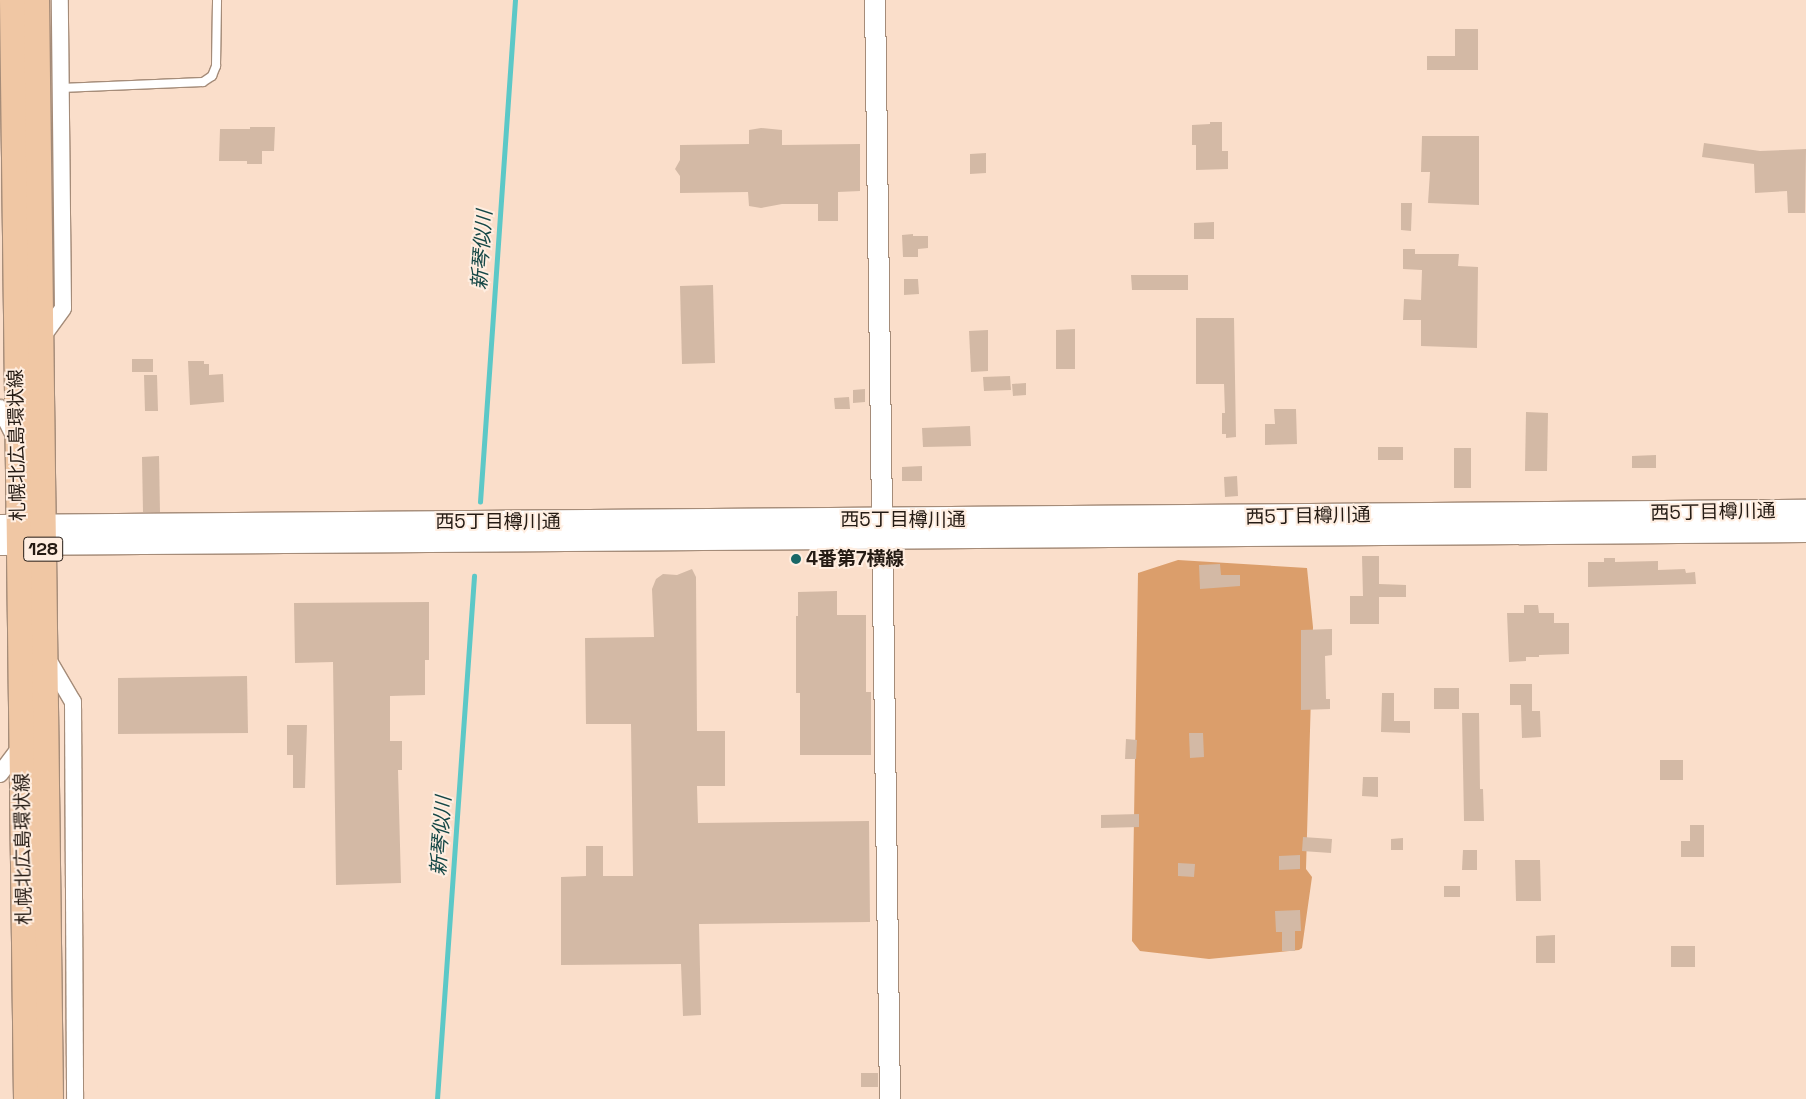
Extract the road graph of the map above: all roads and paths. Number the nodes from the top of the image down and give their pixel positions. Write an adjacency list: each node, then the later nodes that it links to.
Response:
1 (12, 0): 9 (main road, 札幌北広島環状線 / 128)
2 (36, 0): 7 (main road, 札幌北広島環状線 / 128)
3 (60, 0): 6 (street)
4 (216, 0): 6 (lane)
5 (875, 0): 11 (street)
6 (61, 88): 7 (street)
7 (40, 340): 13 (main road, 札幌北広島環状線 / 128)
8 (0, 408): 9 (street)
9 (17, 441): 13 (main road, 札幌北広島環状線 / 128)
10 (1806, 511): 11 (main road, 西5丁目樽川通)
11 (882, 530): 12 (main road, 西5丁目樽川通); 13 (main road, 西5丁目樽川通); 20 (street)
12 (1806, 532)
13 (20, 535): 14 (main road, 札幌北広島環状線 / 128); 15 (main road, 札幌北広島環状線 / 128)
14 (44, 652): 18 (main road, 札幌北広島環状線 / 128); 19 (street)
15 (22, 745): 16 (street); 17 (main road, 札幌北広島環状線 / 128)
16 (0, 774)
17 (26, 1099)
18 (50, 1099)
19 (75, 1099)
20 (890, 1099)

